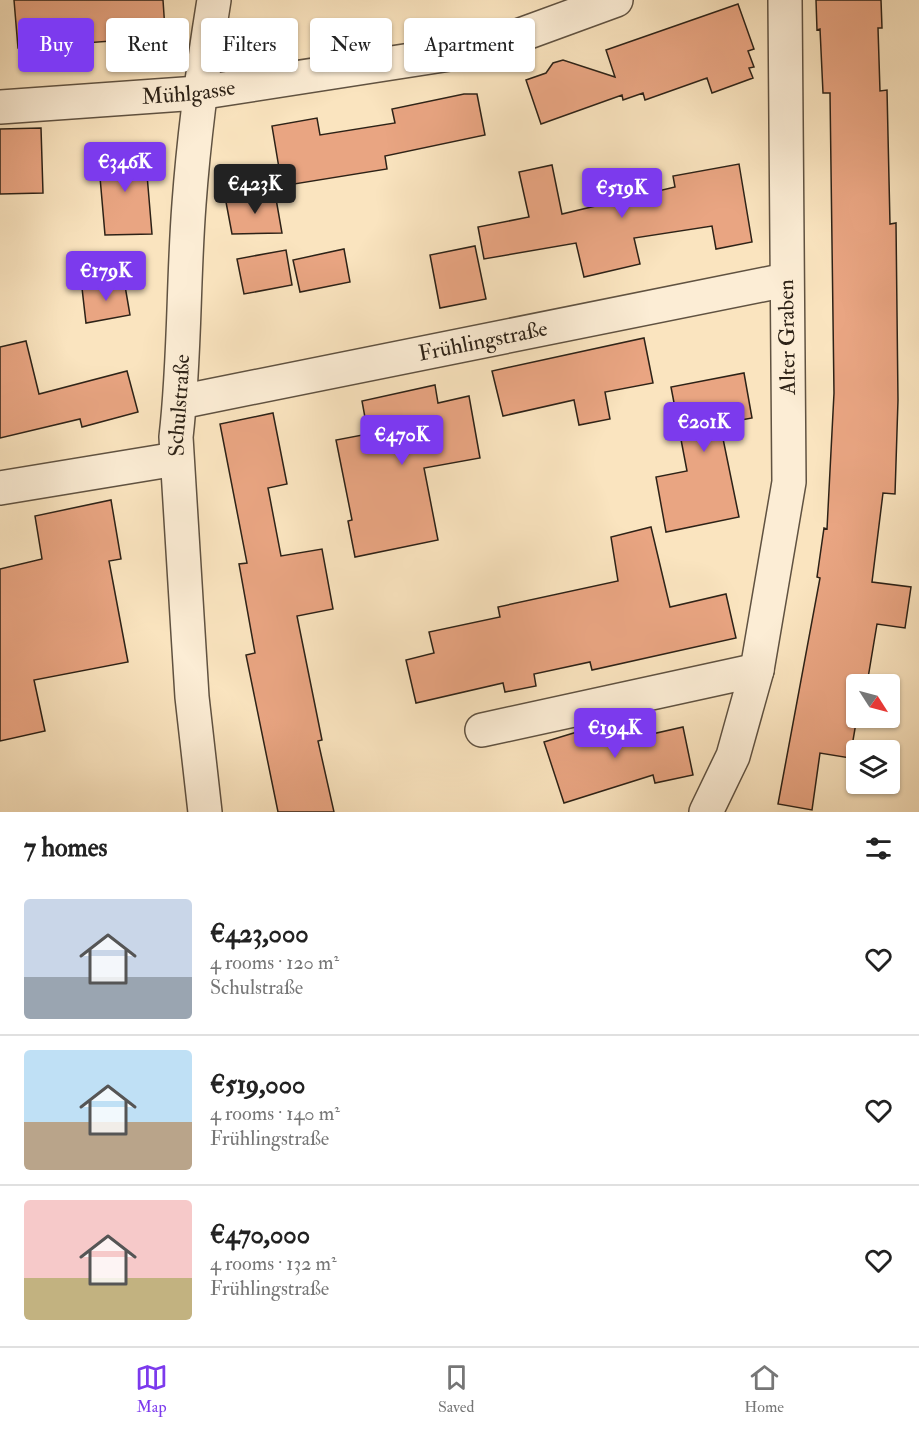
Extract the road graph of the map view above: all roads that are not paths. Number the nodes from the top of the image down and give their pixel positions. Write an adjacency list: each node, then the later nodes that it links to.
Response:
1 (214, 0): 4 (street, Schulstraße)
2 (616, 0): 4 (street, Mühlgasse)
3 (785, 0): 6 (street, Alter Graben)
4 (198, 93): 5 (street, Mühlgasse); 7 (street, Schulstraße)
5 (0, 107)
6 (786, 280): 7 (street, Frühlingstraße); 10 (street, Alter Graben)
7 (180, 402): 8 (street, Schulstraße)
8 (176, 459): 9 (street); 12 (street, Schulstraße)
9 (0, 488)
10 (756, 670): 11 (street); 13 (street, Alter Graben)
11 (482, 730)
12 (205, 812)
13 (706, 812)

